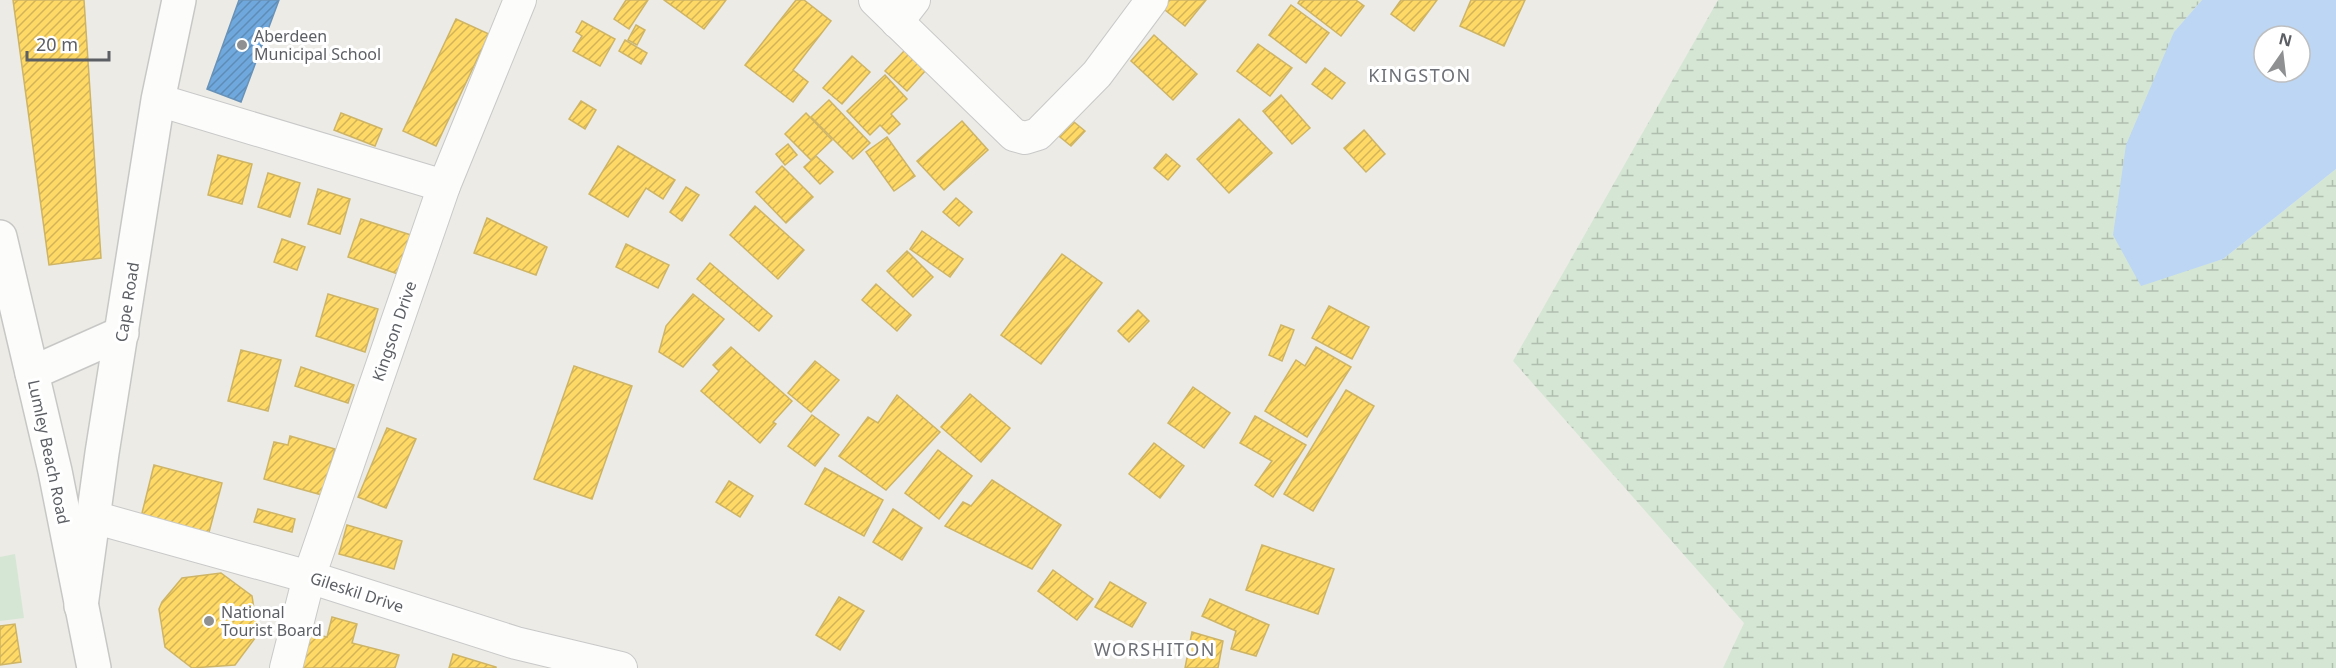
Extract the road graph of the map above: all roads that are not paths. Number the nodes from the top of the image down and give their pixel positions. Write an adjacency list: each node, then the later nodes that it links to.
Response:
1 (179, 0): 6 (street, Cape Road)
2 (520, 0): 7 (street, Kingson Drive)
3 (875, 0): 5 (street)
4 (1152, 0): 5 (street)
5 (906, 11)
6 (158, 100): 7 (street); 9 (street, Cape Road)
7 (444, 186): 12 (street, Kingson Drive)
8 (0, 237): 10 (street, Lumley Beach Road)
9 (122, 333): 10 (street); 11 (street, Cape Road)
10 (32, 374): 13 (street, Lumley Beach Road)
11 (93, 517): 12 (street, Gileskil Drive); 13 (street, Cape Road)
12 (309, 577): 15 (street, Kingson Drive); 16 (street, Gileskil Drive)
13 (81, 606): 14 (street, Lumley Beach Road)
14 (94, 668)
15 (286, 668)
16 (621, 668)

